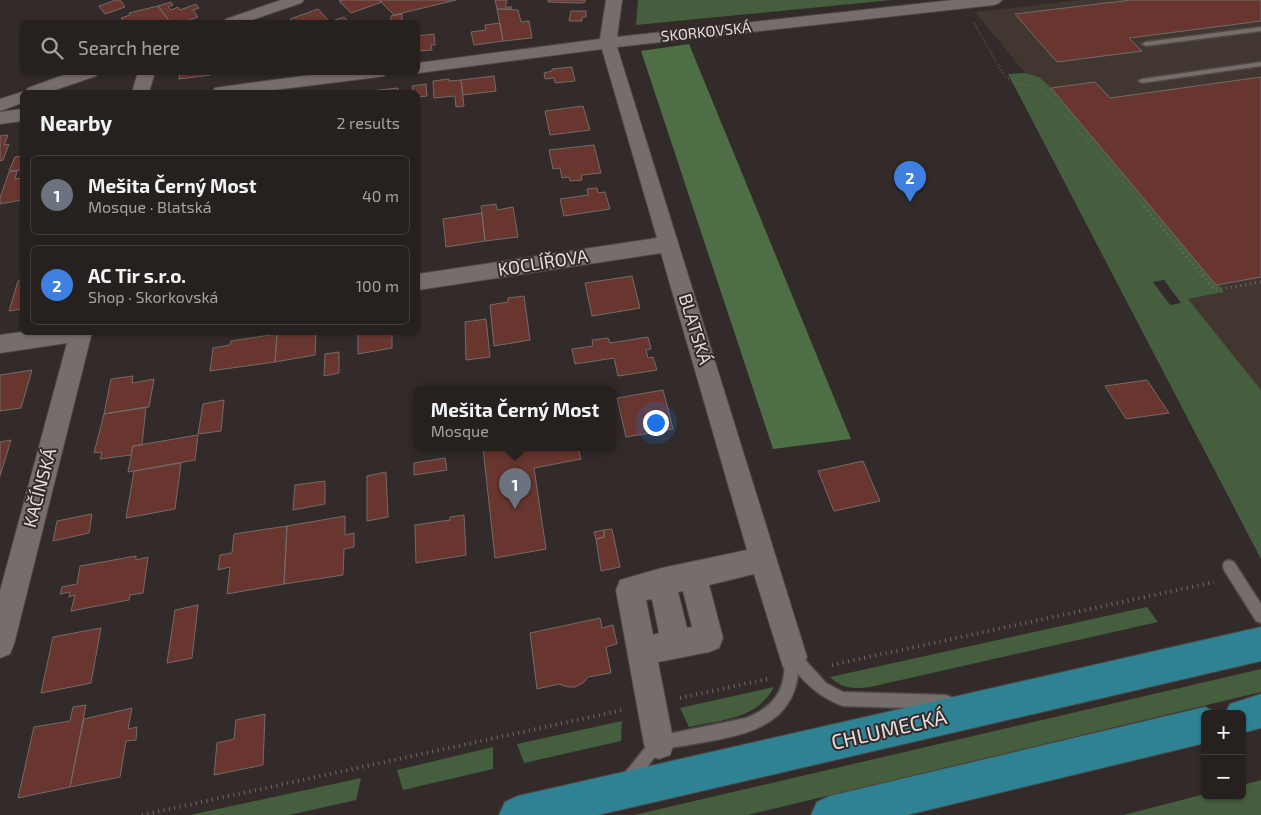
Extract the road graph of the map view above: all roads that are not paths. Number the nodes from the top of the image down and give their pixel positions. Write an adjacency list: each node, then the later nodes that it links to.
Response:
1 (296, 0): 4 (street)
2 (614, 0): 6 (street, BLATSKÁ)
3 (994, 0): 6 (street, SKORKOVSKÁ)
4 (238, 20)
5 (1261, 28): 7 (lane)
6 (608, 43): 9 (street, SKORKOVSKÁ); 21 (street, BLATSKÁ)
7 (1146, 44)
8 (1261, 64): 13 (lane)
9 (420, 68)
10 (82, 75): 14 (street)
11 (146, 75): 15 (street)
12 (354, 75): 16 (street)
13 (1142, 81)
14 (40, 90)
15 (142, 90)
16 (237, 90)
17 (20, 97): 18 (street)
18 (0, 105)
19 (20, 115): 20 (street)
20 (0, 118)
21 (669, 244): 22 (street, KOCLÍŘOVA); 26 (street, BLATSKÁ)
22 (420, 282)
23 (66, 335): 25 (street)
24 (80, 335): 31 (street, KAČÍNSKÁ)
25 (0, 344)
26 (764, 559): 28 (street); 35 (street, BLATSKÁ)
27 (1232, 571): 30 (lane)
28 (693, 575): 29 (street); 32 (street)
29 (662, 582): 32 (street); 34 (street)
30 (1261, 616)
31 (0, 644)
32 (676, 644): 34 (street)
33 (1261, 644): 36 (main road, CHLUMECKÁ)
34 (642, 652): 40 (street)
35 (797, 667): 36 (lane); 40 (lane)
36 (1003, 704): 41 (main road, CHLUMECKÁ)
37 (1261, 711): 38 (main road)
38 (1246, 715)
39 (1201, 726): 43 (main road)
40 (659, 744): 41 (lane)
41 (617, 792): 42 (main road, CHLUMECKÁ)
42 (518, 815)
43 (830, 815)

